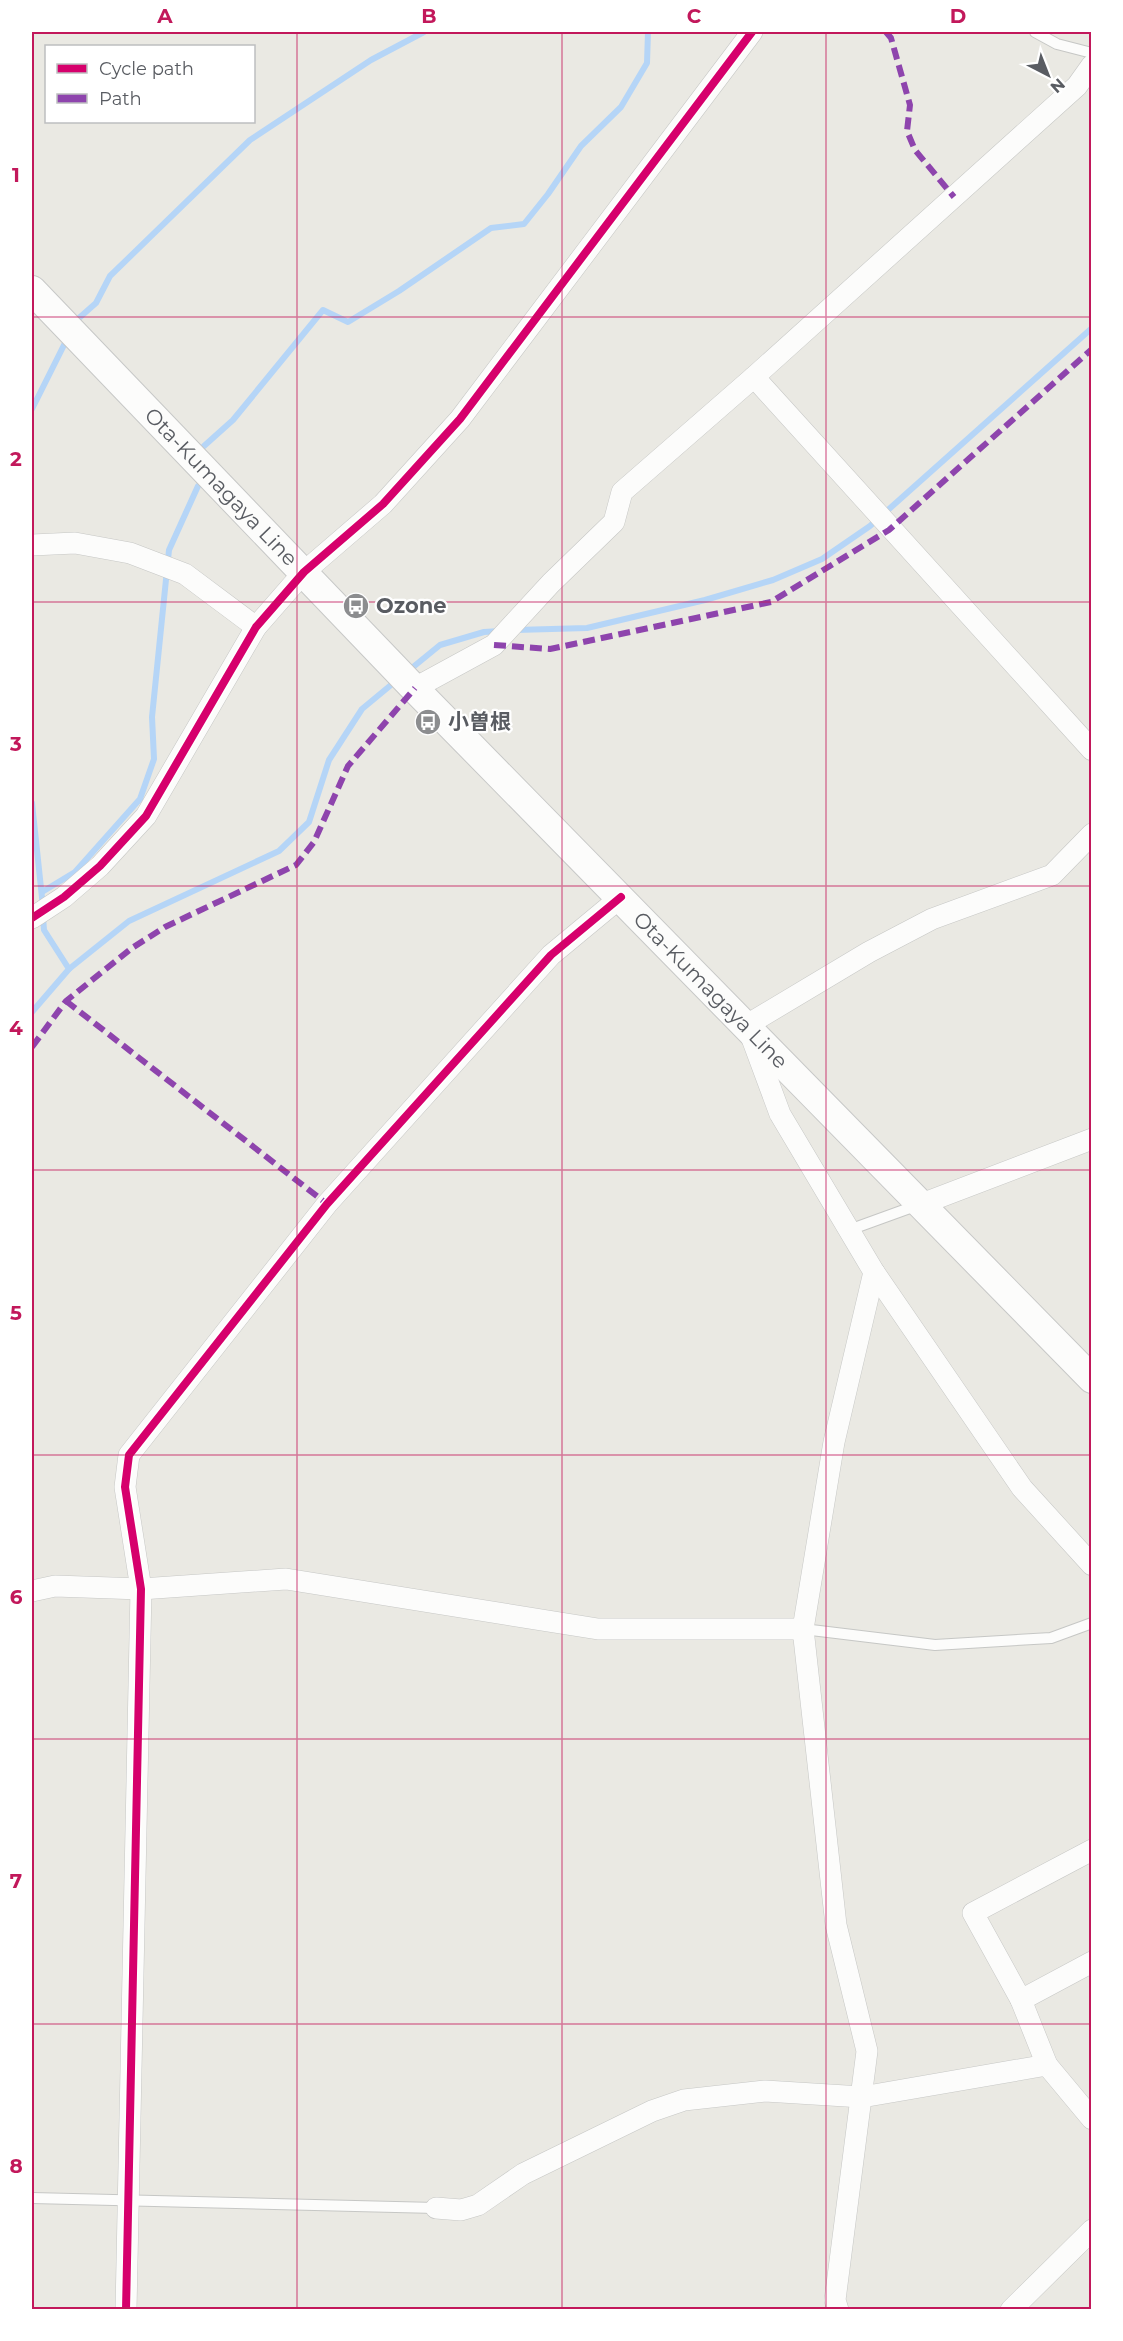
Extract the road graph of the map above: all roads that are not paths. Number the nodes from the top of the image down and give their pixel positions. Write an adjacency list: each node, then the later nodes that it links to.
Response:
1 (752, 32): 8 (street)
2 (1035, 32): 3 (lane)
3 (1092, 53)
4 (1092, 64): 6 (street)
5 (32, 290): 8 (main road, Ota-Kumagaya Line)
6 (754, 377): 10 (street); 11 (street)
7 (32, 545): 9 (street)
8 (304, 573): 9 (street); 10 (main road, Ota-Kumagaya Line)
9 (256, 627): 14 (street)
10 (407, 680): 13 (main road, Ota-Kumagaya Line)
11 (1092, 750)
12 (1092, 834): 15 (street)
13 (621, 897): 15 (main road, Ota-Kumagaya Line); 22 (street)
14 (32, 918)
15 (747, 1025): 17 (main road, Ota-Kumagaya Line); 18 (street)
16 (1092, 1139): 17 (street)
17 (919, 1205): 18 (lane); 20 (main road, Ota-Kumagaya Line)
18 (849, 1230): 19 (street)
19 (873, 1272): 21 (street); 25 (street)
20 (1092, 1379)
21 (1092, 1565)
22 (141, 1589): 23 (street); 25 (street); 33 (street)
23 (32, 1591)
24 (1092, 1623): 25 (lane)
25 (803, 1629): 30 (street)
26 (1092, 1850): 28 (street)
27 (1092, 1962): 28 (street)
28 (1021, 2000): 29 (street)
29 (1047, 2065): 30 (street); 31 (street)
30 (862, 2097): 34 (street); 37 (street)
31 (1092, 2118)
32 (32, 2198): 33 (lane)
33 (126, 2201): 34 (lane); 36 (street)
34 (436, 2208)
35 (1090, 2235): 38 (street)
36 (126, 2310)
37 (838, 2310)
38 (1011, 2310)

